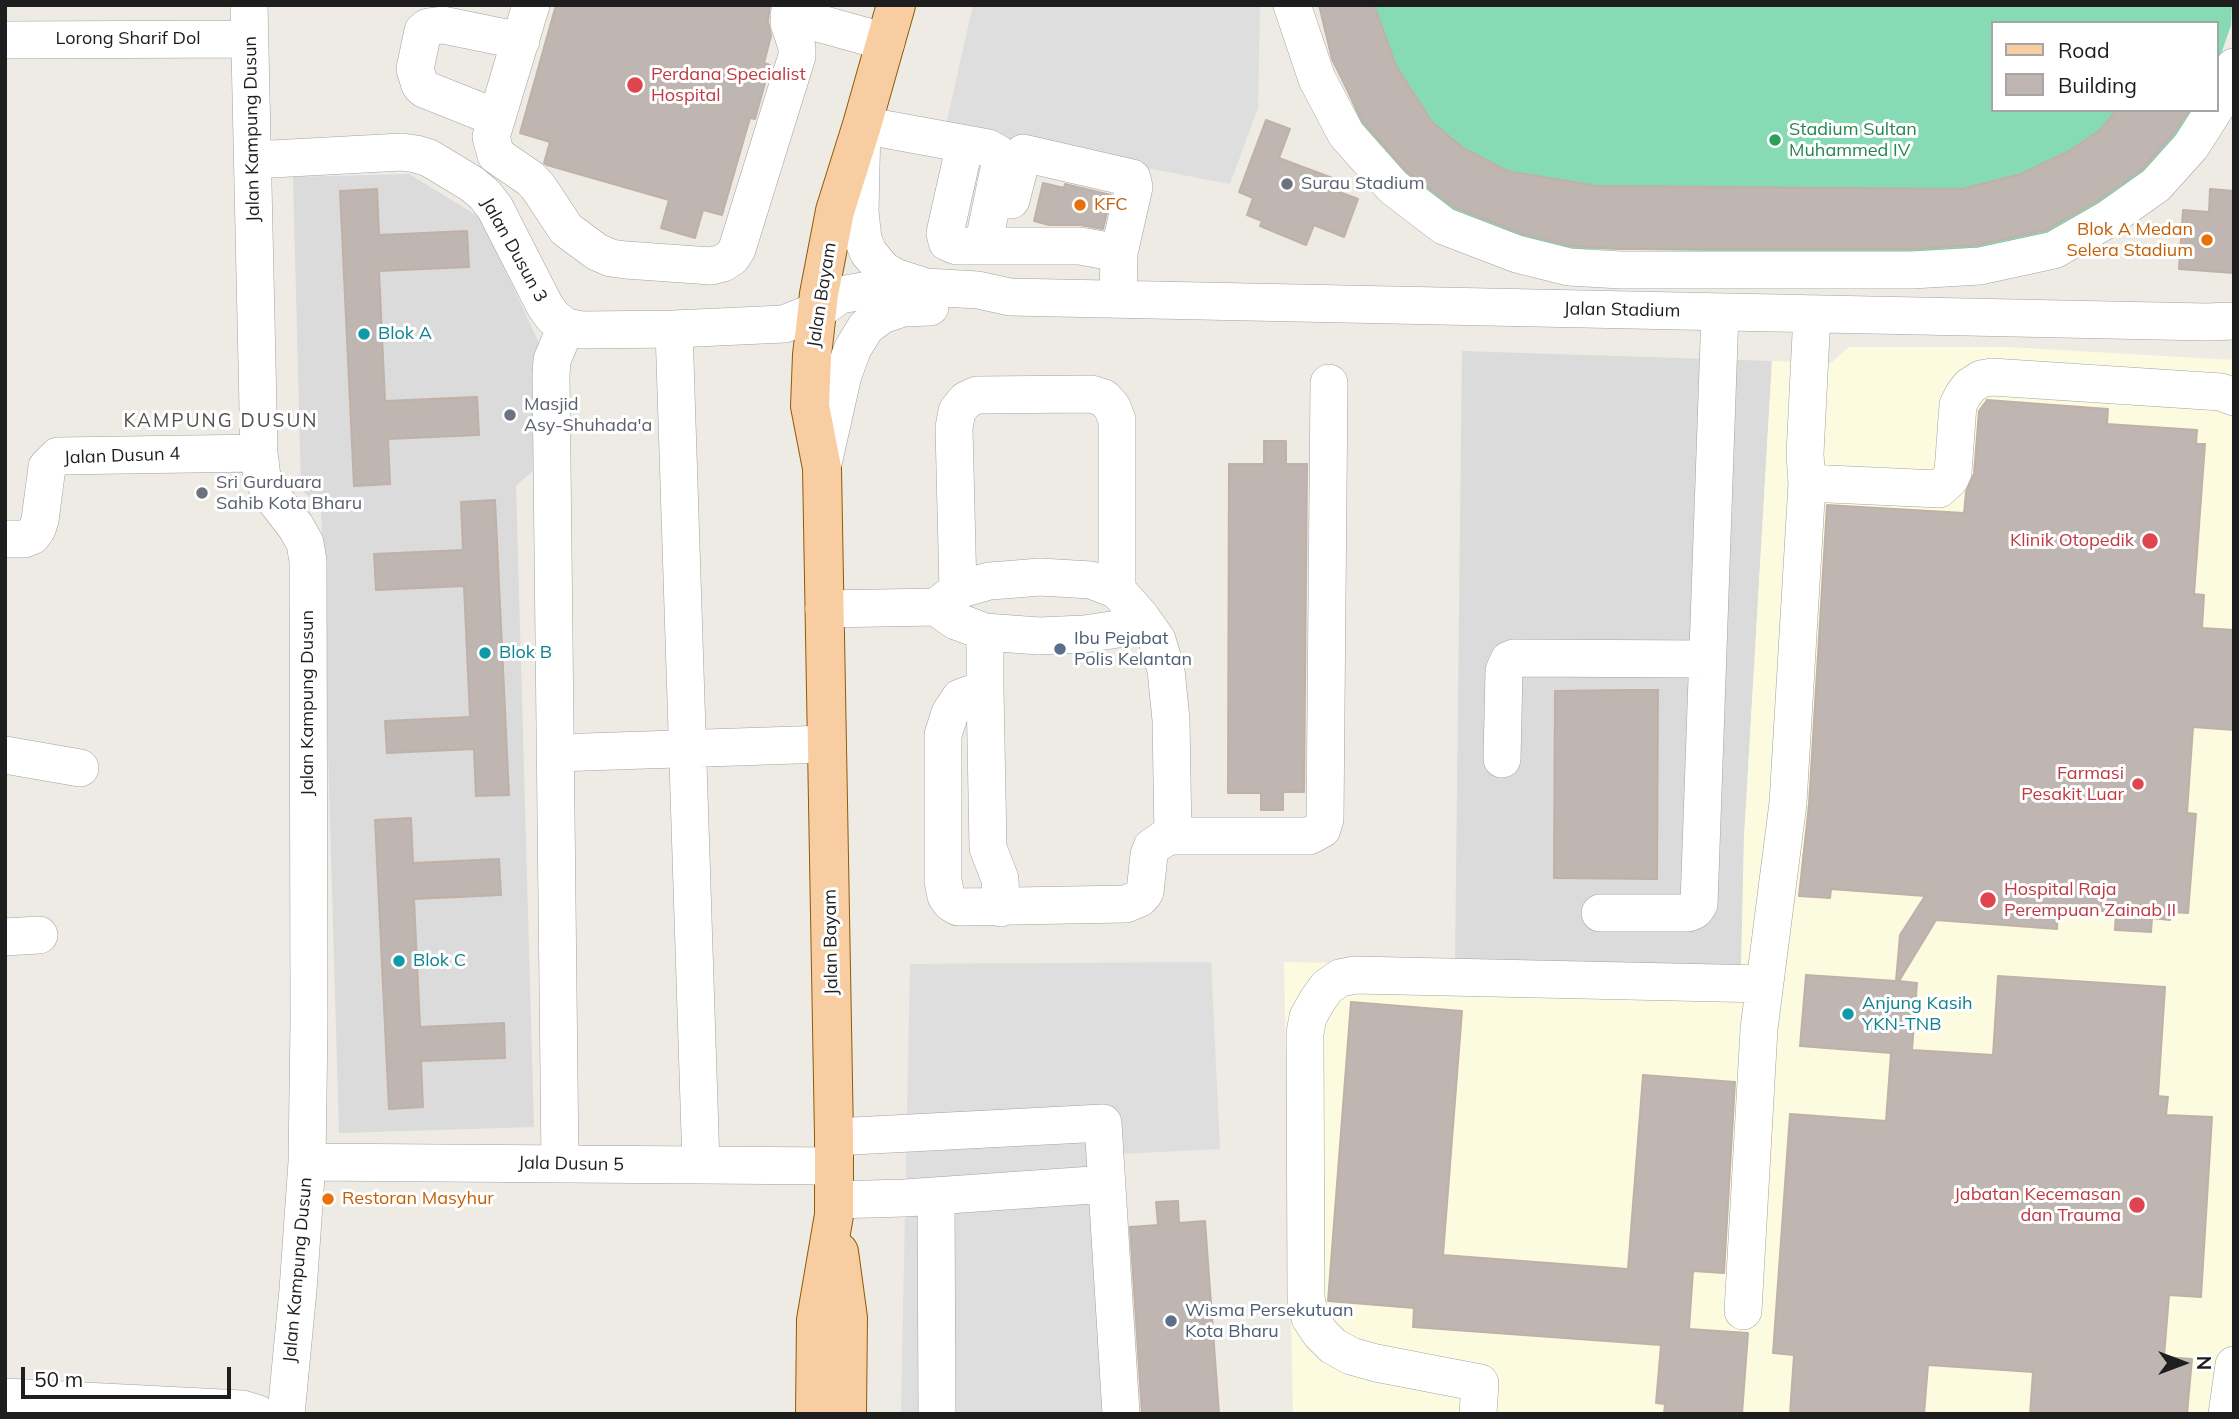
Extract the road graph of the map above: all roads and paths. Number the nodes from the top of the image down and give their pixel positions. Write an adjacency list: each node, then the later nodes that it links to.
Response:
1 (531, 5): 7 (street)
2 (896, 5): 8 (main road, Jalan Bayam)
3 (1292, 5): 18 (street)
4 (790, 10): 8 (street); 13 (street)
5 (249, 22): 6 (street, Lorong Sharif Dol); 14 (street, Jalan Kampung Dusun)
6 (5, 40)
7 (521, 41): 13 (street); 13 (street)
8 (886, 42): 12 (main road, Jalan Bayam)
9 (2234, 67): 10 (street)
10 (2218, 104)
11 (2213, 112): 18 (street)
12 (862, 125): 16 (street); 19 (street, Jalan Bayam); 22 (main road, Jalan Bayam)
13 (494, 127): 15 (street)
14 (253, 160): 15 (street, Jalan Dusun 3); 30 (street, Jalan Kampung Dusun)
15 (449, 171): 26 (street, Jalan Dusun 3)
16 (991, 246): 17 (street); 17 (street)
17 (1119, 253): 21 (street)
18 (1736, 270): 23 (street)
19 (926, 287): 20 (street, Jalan Bayam); 22 (street)
20 (1010, 297): 21 (street, Jalan Stadium); 31 (street, Jalan Bayam)
21 (1118, 299): 23 (street, Jalan Stadium)
22 (817, 311): 27 (street); 31 (main road, Jalan Bayam)
23 (1728, 312): 24 (street, Jalan Stadium); 38 (street)
24 (1812, 314): 25 (street, Jalan Stadium); 32 (street)
25 (2234, 321)
26 (566, 327): 27 (street); 42 (street)
27 (674, 329): 41 (street)
28 (1329, 383): 46 (street)
29 (2234, 397): 32 (street)
30 (259, 453): 33 (street, Jalan Dusun 4); 50 (street, Jalan Kampung Dusun)
31 (822, 468): 36 (main road, Jalan Bayam)
32 (1807, 483): 49 (street)
33 (5, 539)
34 (947, 598): 35 (street); 35 (street); 36 (street); 37 (street)
35 (1128, 603): 37 (street); 46 (street)
36 (824, 610): 40 (main road, Jalan Bayam)
37 (985, 632): 39 (street)
38 (1706, 659): 44 (street); 48 (street)
39 (985, 689): 47 (street); 47 (street)
40 (827, 744): 41 (street); 53 (main road, Jalan Bayam)
41 (688, 749): 42 (street); 52 (street)
42 (555, 753): 51 (street)
43 (5, 755): 45 (street)
44 (1503, 759)
45 (80, 768)
46 (1173, 836): 47 (street)
47 (1001, 908)
48 (1600, 913)
49 (1764, 984): 56 (street); 66 (street)
50 (307, 1162): 51 (street, Jala Dusun 5); 61 (street, Jalan Kampung Dusun)
51 (560, 1163): 52 (street, Jala Dusun 5)
52 (701, 1165): 53 (street, Jala Dusun 5)
53 (834, 1180): 54 (street); 55 (street); 62 (main road, Jalan Bayam); 63 (main road)
54 (1107, 1184): 55 (street); 65 (street)
55 (936, 1196): 64 (street)
56 (1743, 1311)
57 (2234, 1365): 67 (street)
58 (5, 1397): 59 (street)
59 (126, 1408): 60 (street)
60 (248, 1412)
61 (286, 1414)
62 (815, 1414)
63 (847, 1414)
64 (937, 1414)
65 (1121, 1414)
66 (1478, 1414)
67 (2227, 1414)

